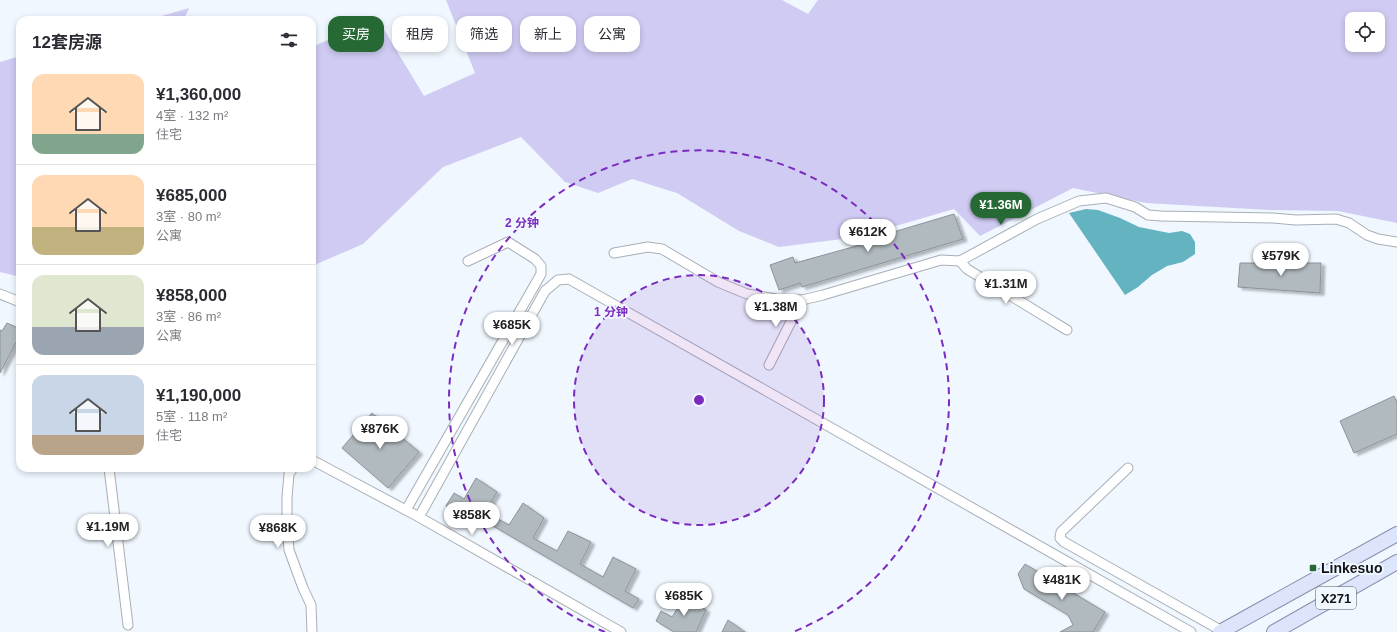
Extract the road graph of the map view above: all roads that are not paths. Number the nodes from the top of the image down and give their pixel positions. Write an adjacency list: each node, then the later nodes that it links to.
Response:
1 (1397, 242): 4 (street)
2 (614, 253): 7 (street)
3 (468, 260): 14 (street)
4 (960, 260): 7 (street); 8 (street)
5 (0, 294): 6 (street)
6 (16, 300)
7 (802, 300): 9 (street)
8 (1067, 330)
9 (769, 365)
10 (316, 462): 14 (street)
11 (1128, 468): 19 (street)
12 (109, 472): 18 (street)
13 (290, 472): 20 (street)
14 (406, 510): 15 (street)
15 (419, 517): 21 (street); 22 (street)
16 (1397, 534): 19 (main road, X271)
17 (1397, 562): 23 (main road, X271)
18 (128, 625)
19 (1221, 631)
20 (312, 632)
21 (621, 632)
22 (1191, 632)
23 (1274, 632)

